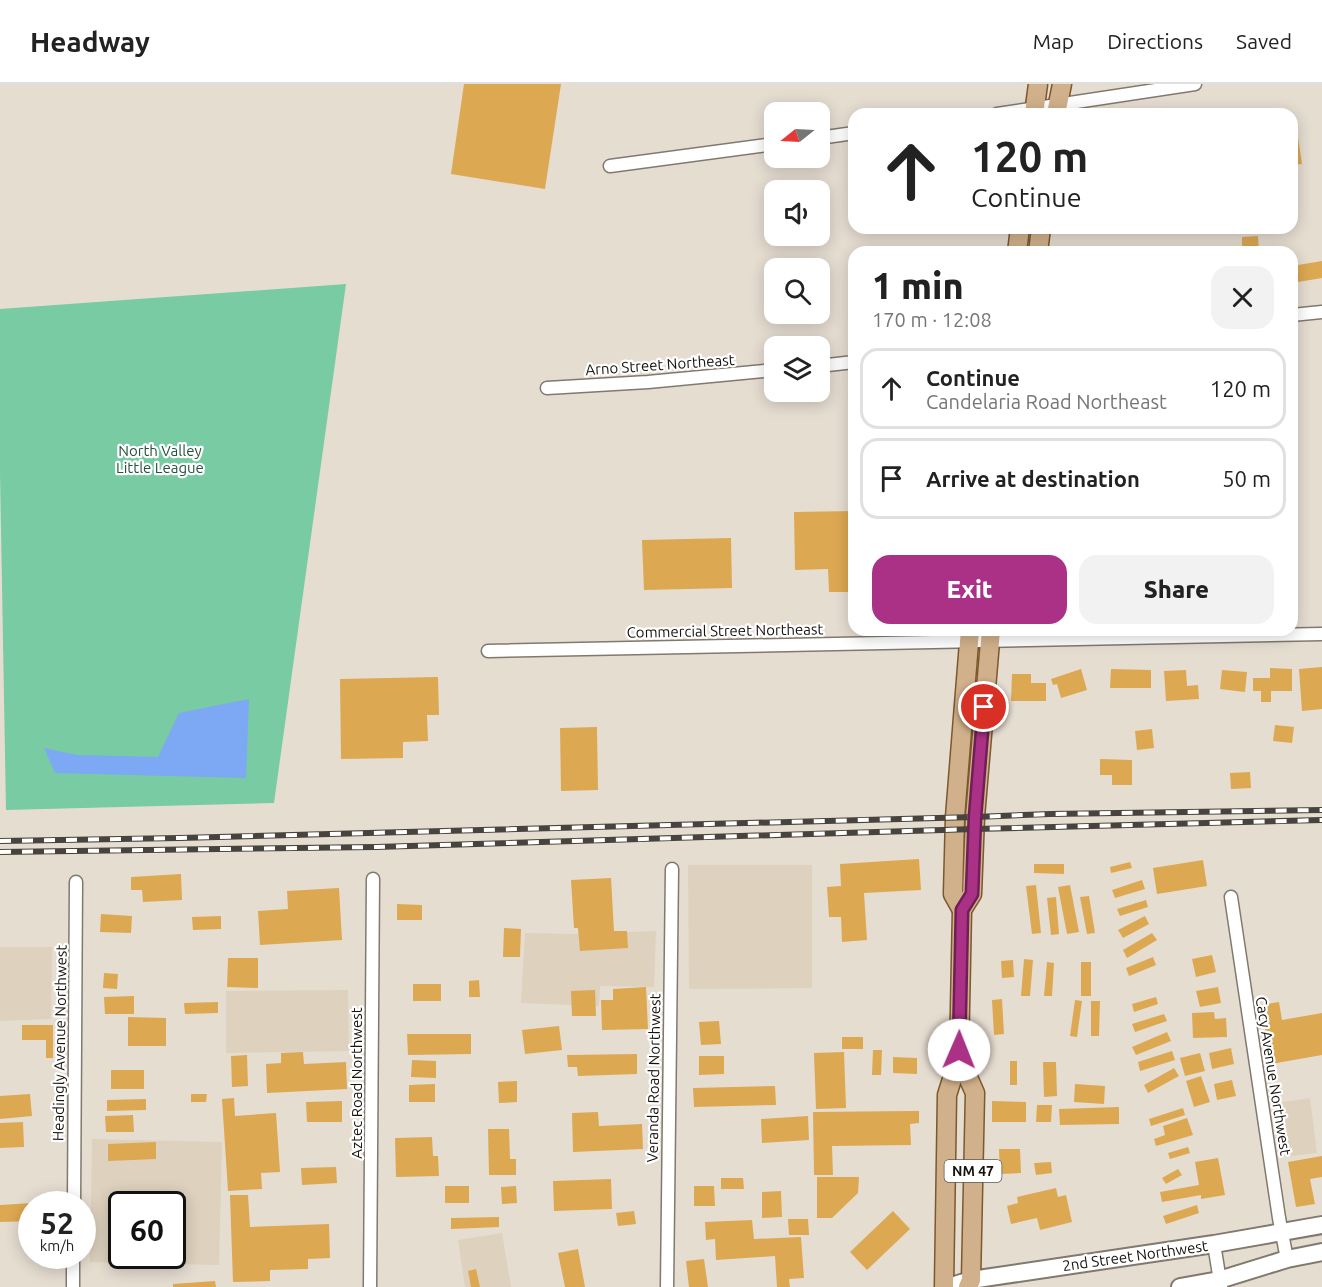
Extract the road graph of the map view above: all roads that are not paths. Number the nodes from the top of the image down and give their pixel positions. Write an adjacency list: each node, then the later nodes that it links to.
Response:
1 (1038, 84): 4 (main road)
2 (1062, 84): 5 (main road)
3 (1196, 84): 6 (street)
4 (1035, 108)
5 (1057, 108)
6 (1068, 108)
7 (848, 134): 8 (street)
8 (830, 136)
9 (764, 145): 10 (street)
10 (610, 166)
11 (1322, 312): 12 (street)
12 (1298, 314)
13 (848, 363): 14 (street)
14 (830, 365)
15 (764, 371): 16 (street, Arno Street Northeast)
16 (547, 388)
17 (1298, 634): 18 (street, Commercial Street Northeast)
18 (1322, 634)
19 (939, 636): 22 (street, Commercial Street Northeast)
20 (969, 636): 27 (main road, NM 47)
21 (990, 636): 27 (main road, NM 47)
22 (488, 651)
23 (672, 869): 40 (street, Veranda Road Northwest)
24 (373, 879): 39 (street, Aztec Road Northwest)
25 (76, 882): 29 (street, Headingly Avenue Northwest)
26 (1231, 897): 31 (street, Cacy Avenue Northwest)
27 (962, 910): 28 (main road, NM 47)
28 (959, 1057): 36 (main road, NM 47); 41 (main road, NM 47)
29 (74, 1191)
30 (1322, 1226): 31 (main road, 2nd Street Northwest)
31 (1281, 1232): 32 (main road, 2nd Street Northwest); 34 (street, Cacy Avenue Northwest)
32 (1214, 1244): 36 (main road, 2nd Street Northwest); 37 (street)
33 (1322, 1252): 34 (main road)
34 (1287, 1259): 37 (main road)
35 (73, 1269): 38 (street)
36 (970, 1284): 41 (main road, 2nd Street Northwest)
37 (1220, 1284): 42 (main road)
38 (73, 1287)
39 (370, 1287)
40 (667, 1287)
41 (946, 1287)
42 (1180, 1287)

